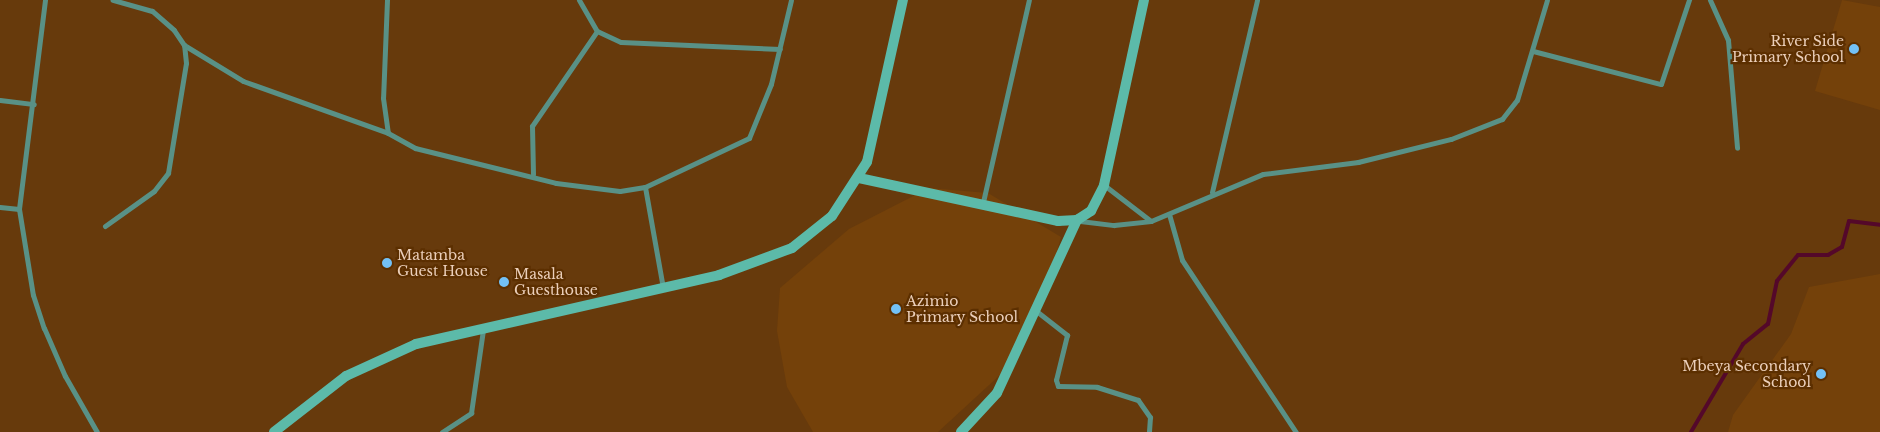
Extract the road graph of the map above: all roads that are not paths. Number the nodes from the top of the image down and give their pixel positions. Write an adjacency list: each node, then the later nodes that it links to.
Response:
1 (45, 0): 18 (street)
2 (113, 0): 14 (street)
3 (387, 0): 19 (street)
4 (579, 0): 13 (street)
5 (791, 0): 15 (street)
6 (903, 0): 22 (main road)
7 (1029, 0): 26 (street)
8 (1144, 0): 23 (main road)
9 (1257, 0): 25 (street)
10 (1546, 0): 16 (street)
11 (1689, 0): 16 (street)
12 (1710, 0): 20 (street)
13 (597, 31): 15 (street); 21 (street)
14 (184, 46): 19 (street); 32 (street)
15 (780, 49): 24 (street)
16 (1533, 51): 25 (street)
17 (0, 100): 18 (street)
18 (34, 104): 28 (street)
19 (388, 133): 21 (street)
20 (1737, 148)
21 (533, 174): 24 (street)
22 (859, 178): 26 (main road); 33 (main road)
23 (1104, 185): 30 (main road); 31 (street)
24 (645, 188): 33 (street)
25 (1212, 192): 29 (street)
26 (983, 202): 30 (main road)
27 (0, 207): 28 (street)
28 (19, 210): 36 (street)
29 (1169, 214): 31 (street); 41 (street)
30 (1077, 220): 31 (street); 34 (main road)
31 (1151, 221)
32 (105, 226)
33 (663, 288): 35 (main road)
34 (1034, 310): 39 (main road); 40 (street)
35 (483, 330): 37 (main road); 38 (street)
36 (97, 432)
37 (274, 432)
38 (442, 432)
39 (961, 432)
40 (1149, 432)
41 (1296, 432)

